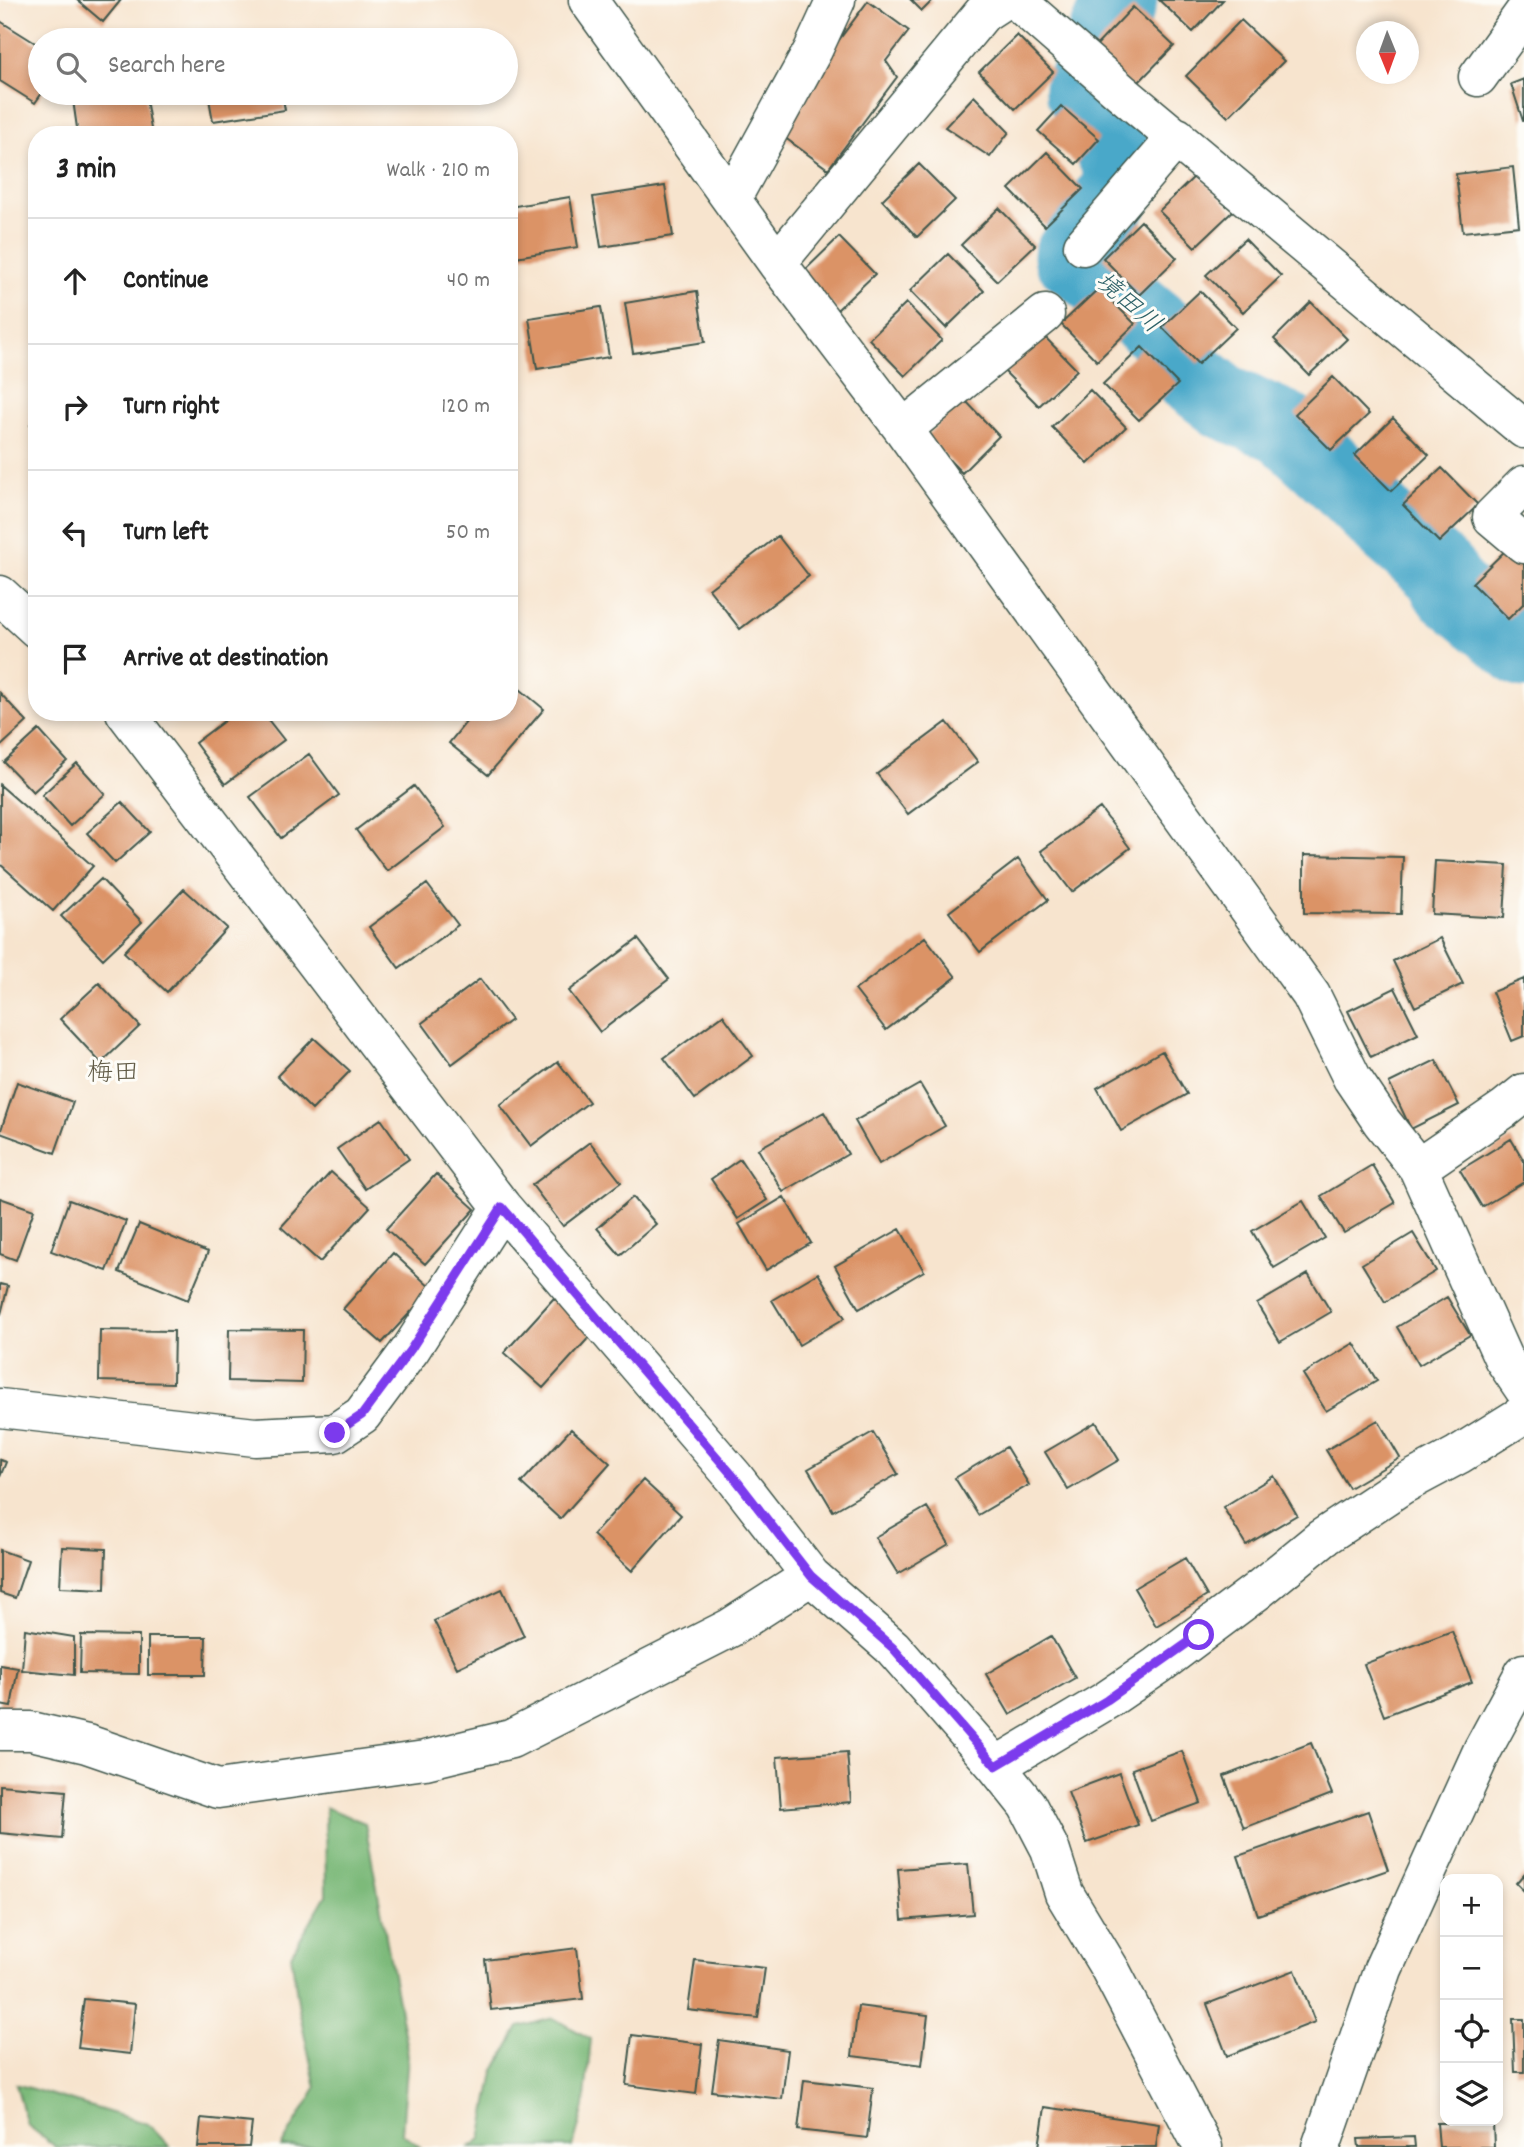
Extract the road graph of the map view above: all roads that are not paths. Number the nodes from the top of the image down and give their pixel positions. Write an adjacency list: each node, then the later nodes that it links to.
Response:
1 (588, 0): 8 (street)
2 (836, 0): 8 (street)
3 (1003, 0): 10 (street)
4 (1016, 0): 7 (street)
5 (1524, 13): 6 (street)
6 (1478, 77)
7 (1177, 137): 9 (street); 13 (street)
8 (732, 198): 10 (street)
9 (1083, 246)
10 (776, 263): 12 (street)
11 (1045, 314): 12 (street)
12 (903, 429): 20 (street)
13 (1524, 429)
14 (1524, 485): 15 (street)
15 (1524, 544)
16 (0, 595): 17 (street)
17 (28, 621)
18 (132, 721): 21 (street)
19 (1524, 1093): 20 (street)
20 (1418, 1168): 22 (street)
21 (502, 1207): 23 (street); 25 (street)
22 (1524, 1389)
23 (0, 1408)
24 (1524, 1414): 28 (street)
25 (811, 1576): 27 (street); 28 (street)
26 (1524, 1673): 30 (street)
27 (0, 1731)
28 (996, 1766): 29 (street)
29 (1203, 2147)
30 (1321, 2147)

